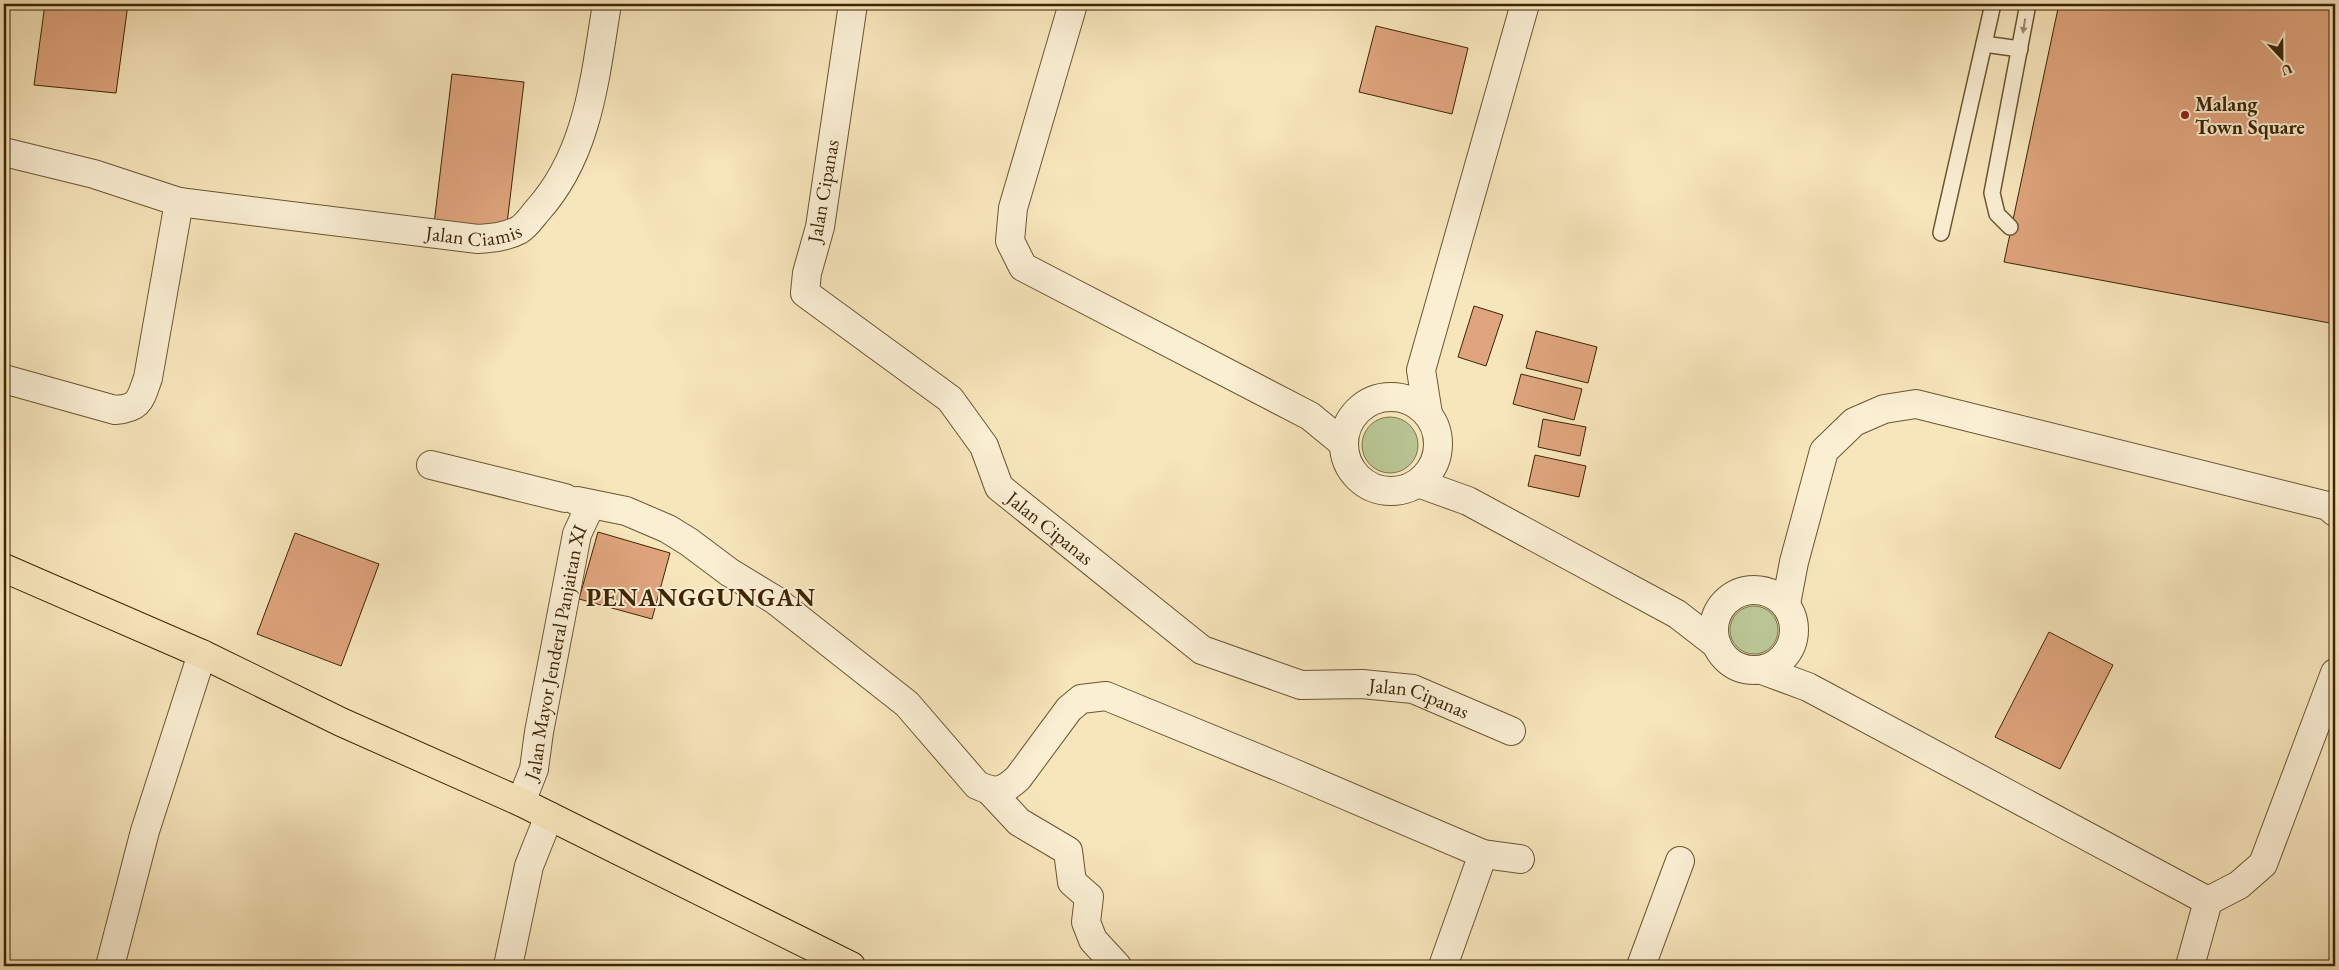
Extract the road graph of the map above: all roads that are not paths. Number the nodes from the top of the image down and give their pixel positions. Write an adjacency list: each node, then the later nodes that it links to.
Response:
1 (607, 4): 10 (street, Jalan Ciamis)
2 (853, 4): 37 (street, Jalan Cipanas)
3 (1073, 4): 17 (street)
4 (1525, 4): 13 (street)
5 (1993, 4): 7 (lane)
6 (2028, 4): 8 (lane, one-way to 8)
7 (1984, 44): 8 (lane); 12 (lane)
8 (2020, 49): 11 (lane)
9 (4, 152): 10 (street, Jalan Ciamis)
10 (179, 202): 14 (street)
11 (2010, 227)
12 (1941, 233)
13 (1421, 370): 15 (street); 16 (street)
14 (4, 379)
15 (1391, 397): 16 (street); 18 (street)
16 (1428, 414): 20 (street)
17 (1310, 416): 18 (street); 19 (street)
18 (1353, 417): 19 (street)
19 (1344, 444): 22 (street)
20 (1436, 460): 22 (street); 24 (street)
21 (431, 465): 23 (street)
22 (1418, 483): 24 (street)
23 (578, 501): 38 (street); 39 (street, Jalan Mayor Jenderal Panjaitan XI)
24 (1468, 501): 30 (street)
25 (2335, 512): 26 (street)
26 (1794, 562): 28 (street); 29 (street)
27 (4, 568): 33 (main road)
28 (1740, 594): 29 (street); 30 (street); 32 (street)
29 (1786, 604): 31 (street)
30 (1677, 614): 32 (street)
31 (1792, 644): 34 (street); 36 (street)
32 (1716, 645): 34 (street)
33 (202, 654): 39 (main road); 45 (street)
34 (1762, 670): 36 (street)
35 (2335, 673): 44 (street)
36 (1808, 688): 44 (street)
37 (1511, 731)
38 (990, 791): 41 (street); 48 (street)
39 (521, 802): 40 (main road)
40 (548, 816): 46 (street); 47 (main road)
41 (1483, 854): 42 (street); 49 (street)
42 (1520, 859)
43 (1680, 861): 50 (street)
44 (2208, 901): 51 (street)
45 (110, 966)
46 (508, 966)
47 (852, 966)
48 (1117, 966)
49 (1443, 966)
50 (1641, 966)
51 (2190, 966)

